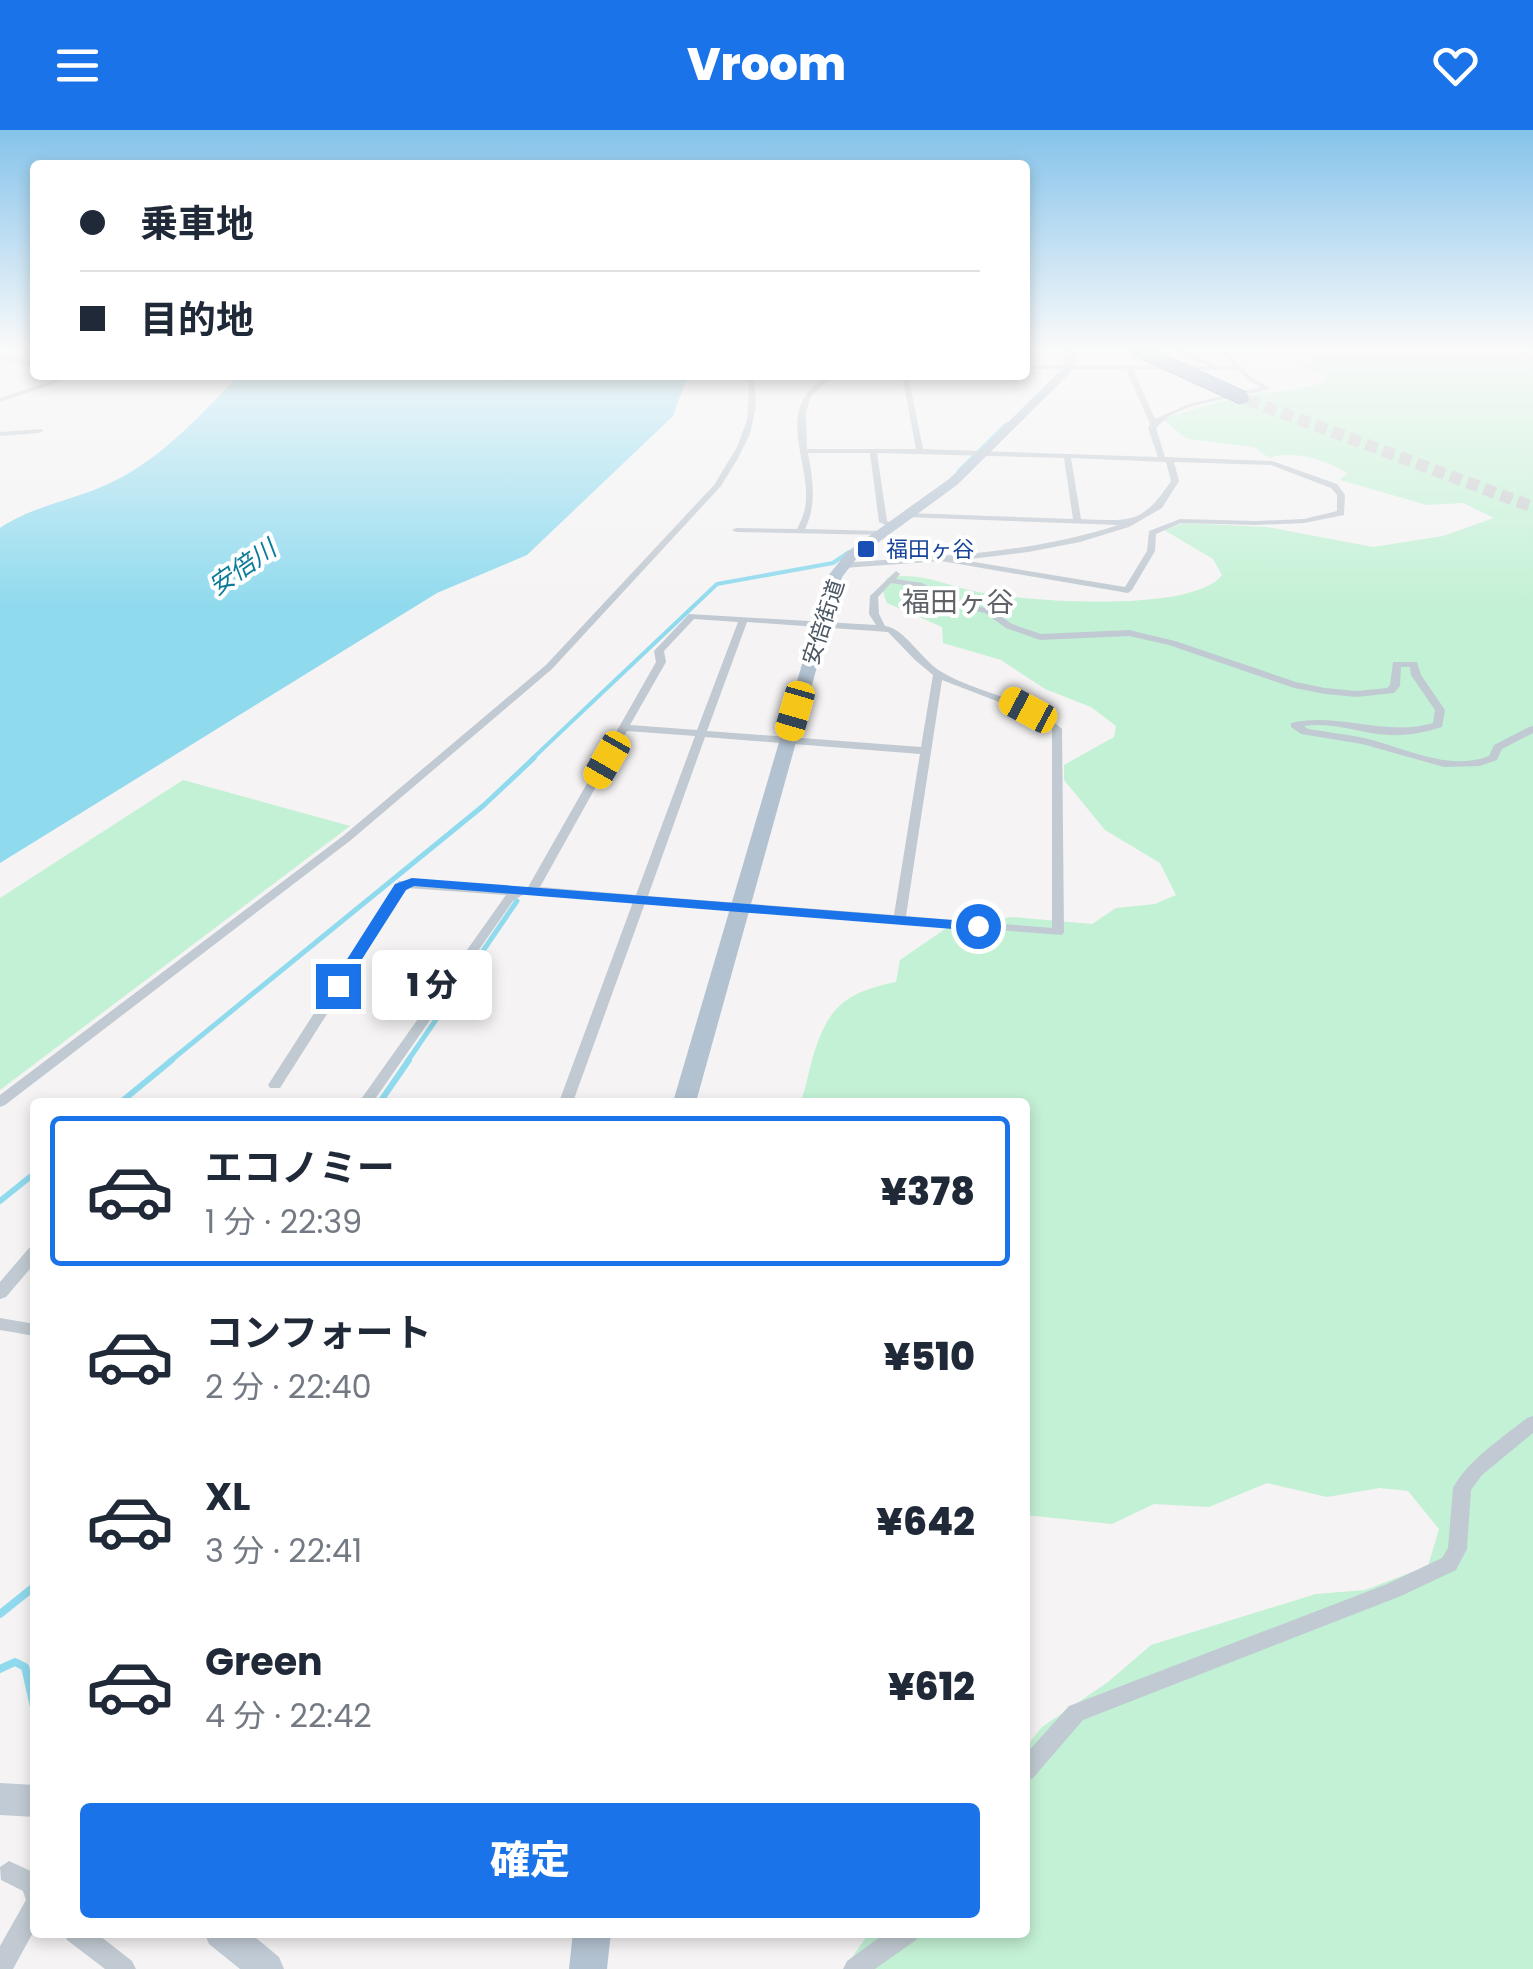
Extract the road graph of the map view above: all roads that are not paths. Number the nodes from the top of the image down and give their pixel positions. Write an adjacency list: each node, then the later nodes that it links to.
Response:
1 (747, 435): 41 (street)
2 (802, 435): 6 (street)
3 (917, 435): 8 (street)
4 (1002, 435): 9 (main road, 安倍街道)
5 (1155, 435): 11 (street)
6 (802, 450): 7 (street); 17 (street)
7 (873, 451): 8 (street); 18 (street)
8 (920, 451): 9 (street)
9 (984, 453): 10 (street); 12 (main road, 安倍街道)
10 (1067, 456): 11 (street); 13 (street)
11 (1165, 459): 14 (street); 15 (street)
12 (908, 514): 13 (street); 18 (main road, 安倍街道)
13 (1078, 521): 14 (street)
14 (1135, 523): 15 (street); 19 (street)
15 (1163, 529): 19 (street)
16 (736, 530): 17 (street)
17 (800, 530): 18 (street)
18 (887, 530): 21 (main road, 安倍街道)
19 (930, 557): 20 (street)
20 (904, 560): 21 (street); 22 (street)
21 (844, 565): 24 (main road, 安倍街道)
22 (892, 581): 25 (street); 28 (street)
23 (743, 620): 24 (street); 27 (street); 29 (street)
24 (820, 624): 25 (street); 30 (main road, 安倍街道)
25 (882, 628): 26 (street)
26 (938, 674): 31 (street); 36 (street)
27 (626, 728): 29 (street); 32 (street)
28 (1533, 730)
29 (702, 733): 30 (street); 34 (street)
30 (787, 740): 31 (street); 35 (main road, 安倍街道)
31 (926, 751): 36 (street)
32 (532, 890): 33 (street); 34 (street)
33 (517, 892): 37 (street); 38 (street)
34 (641, 897): 35 (street); 39 (street)
35 (741, 906): 36 (street); 40 (main road, 安倍街道)
36 (899, 920)
37 (274, 1085)
38 (369, 1098)
39 (567, 1098)
40 (685, 1098)
41 (0, 1102)
42 (30, 1258): 43 (street)
43 (0, 1293)
44 (0, 1324): 45 (street)
45 (30, 1329)
46 (1533, 1423): 47 (street)
47 (1030, 1765)
48 (0, 1799): 49 (street)
49 (30, 1800)
50 (9, 1872): 51 (street)
51 (30, 1882)
52 (30, 1915): 57 (street)
53 (82, 1938): 58 (street)
54 (229, 1938): 59 (street)
55 (591, 1938): 60 (main road)
56 (900, 1938): 61 (street)
57 (0, 1969)
58 (124, 1969)
59 (267, 1969)
60 (588, 1969)
61 (856, 1969)

